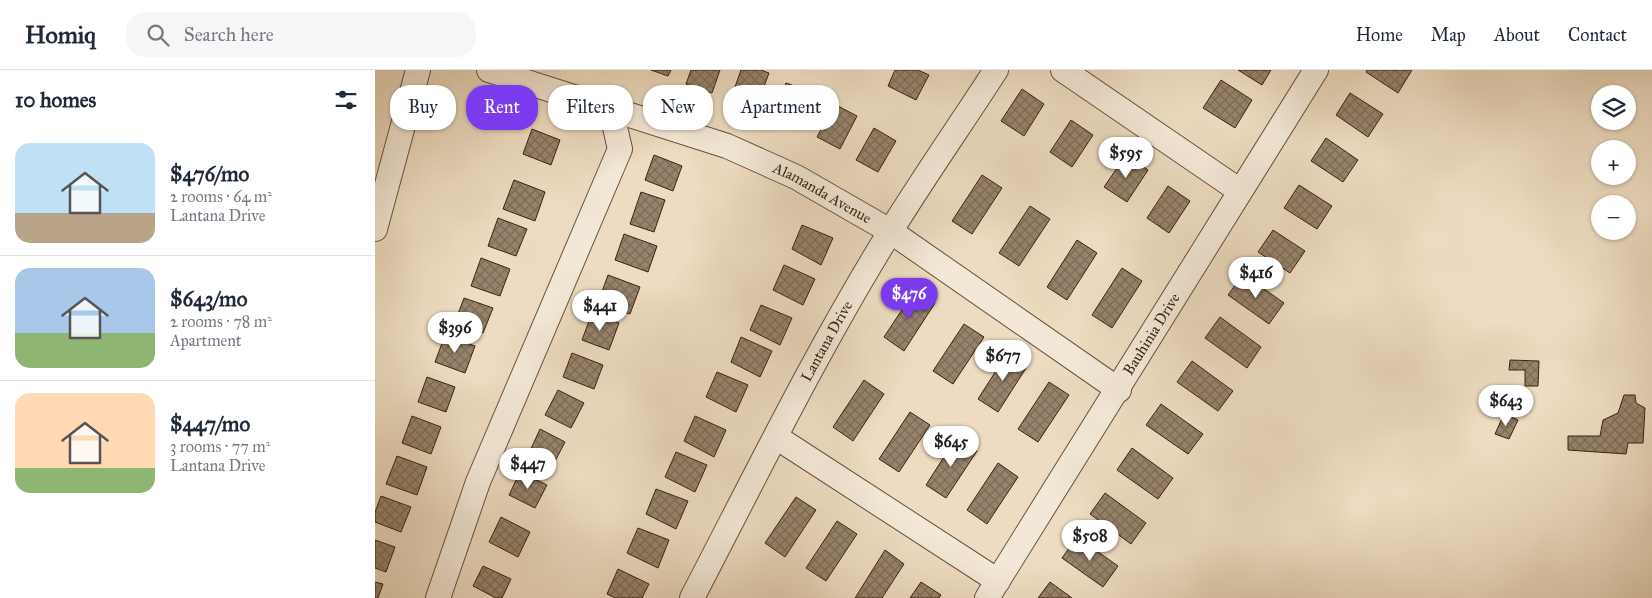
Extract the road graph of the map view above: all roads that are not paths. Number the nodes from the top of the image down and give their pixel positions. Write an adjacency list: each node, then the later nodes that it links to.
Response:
1 (418, 70): 10 (street)
2 (489, 70): 6 (street, Alamanda Avenue)
3 (996, 70): 11 (street, Lantana Drive)
4 (1063, 70): 9 (street)
5 (1316, 70): 9 (street, Bauhinia Drive)
6 (548, 89)
7 (633, 117): 11 (street, Alamanda Avenue)
8 (616, 130): 15 (street)
9 (1240, 191): 12 (street, Bauhinia Drive)
10 (375, 229)
11 (890, 231): 12 (street, Alamanda Avenue); 13 (street, Lantana Drive)
12 (1119, 390): 14 (street, Bauhinia Drive)
13 (776, 437): 14 (street); 16 (street, Lantana Drive)
14 (993, 589)
15 (438, 598)
16 (691, 598)

